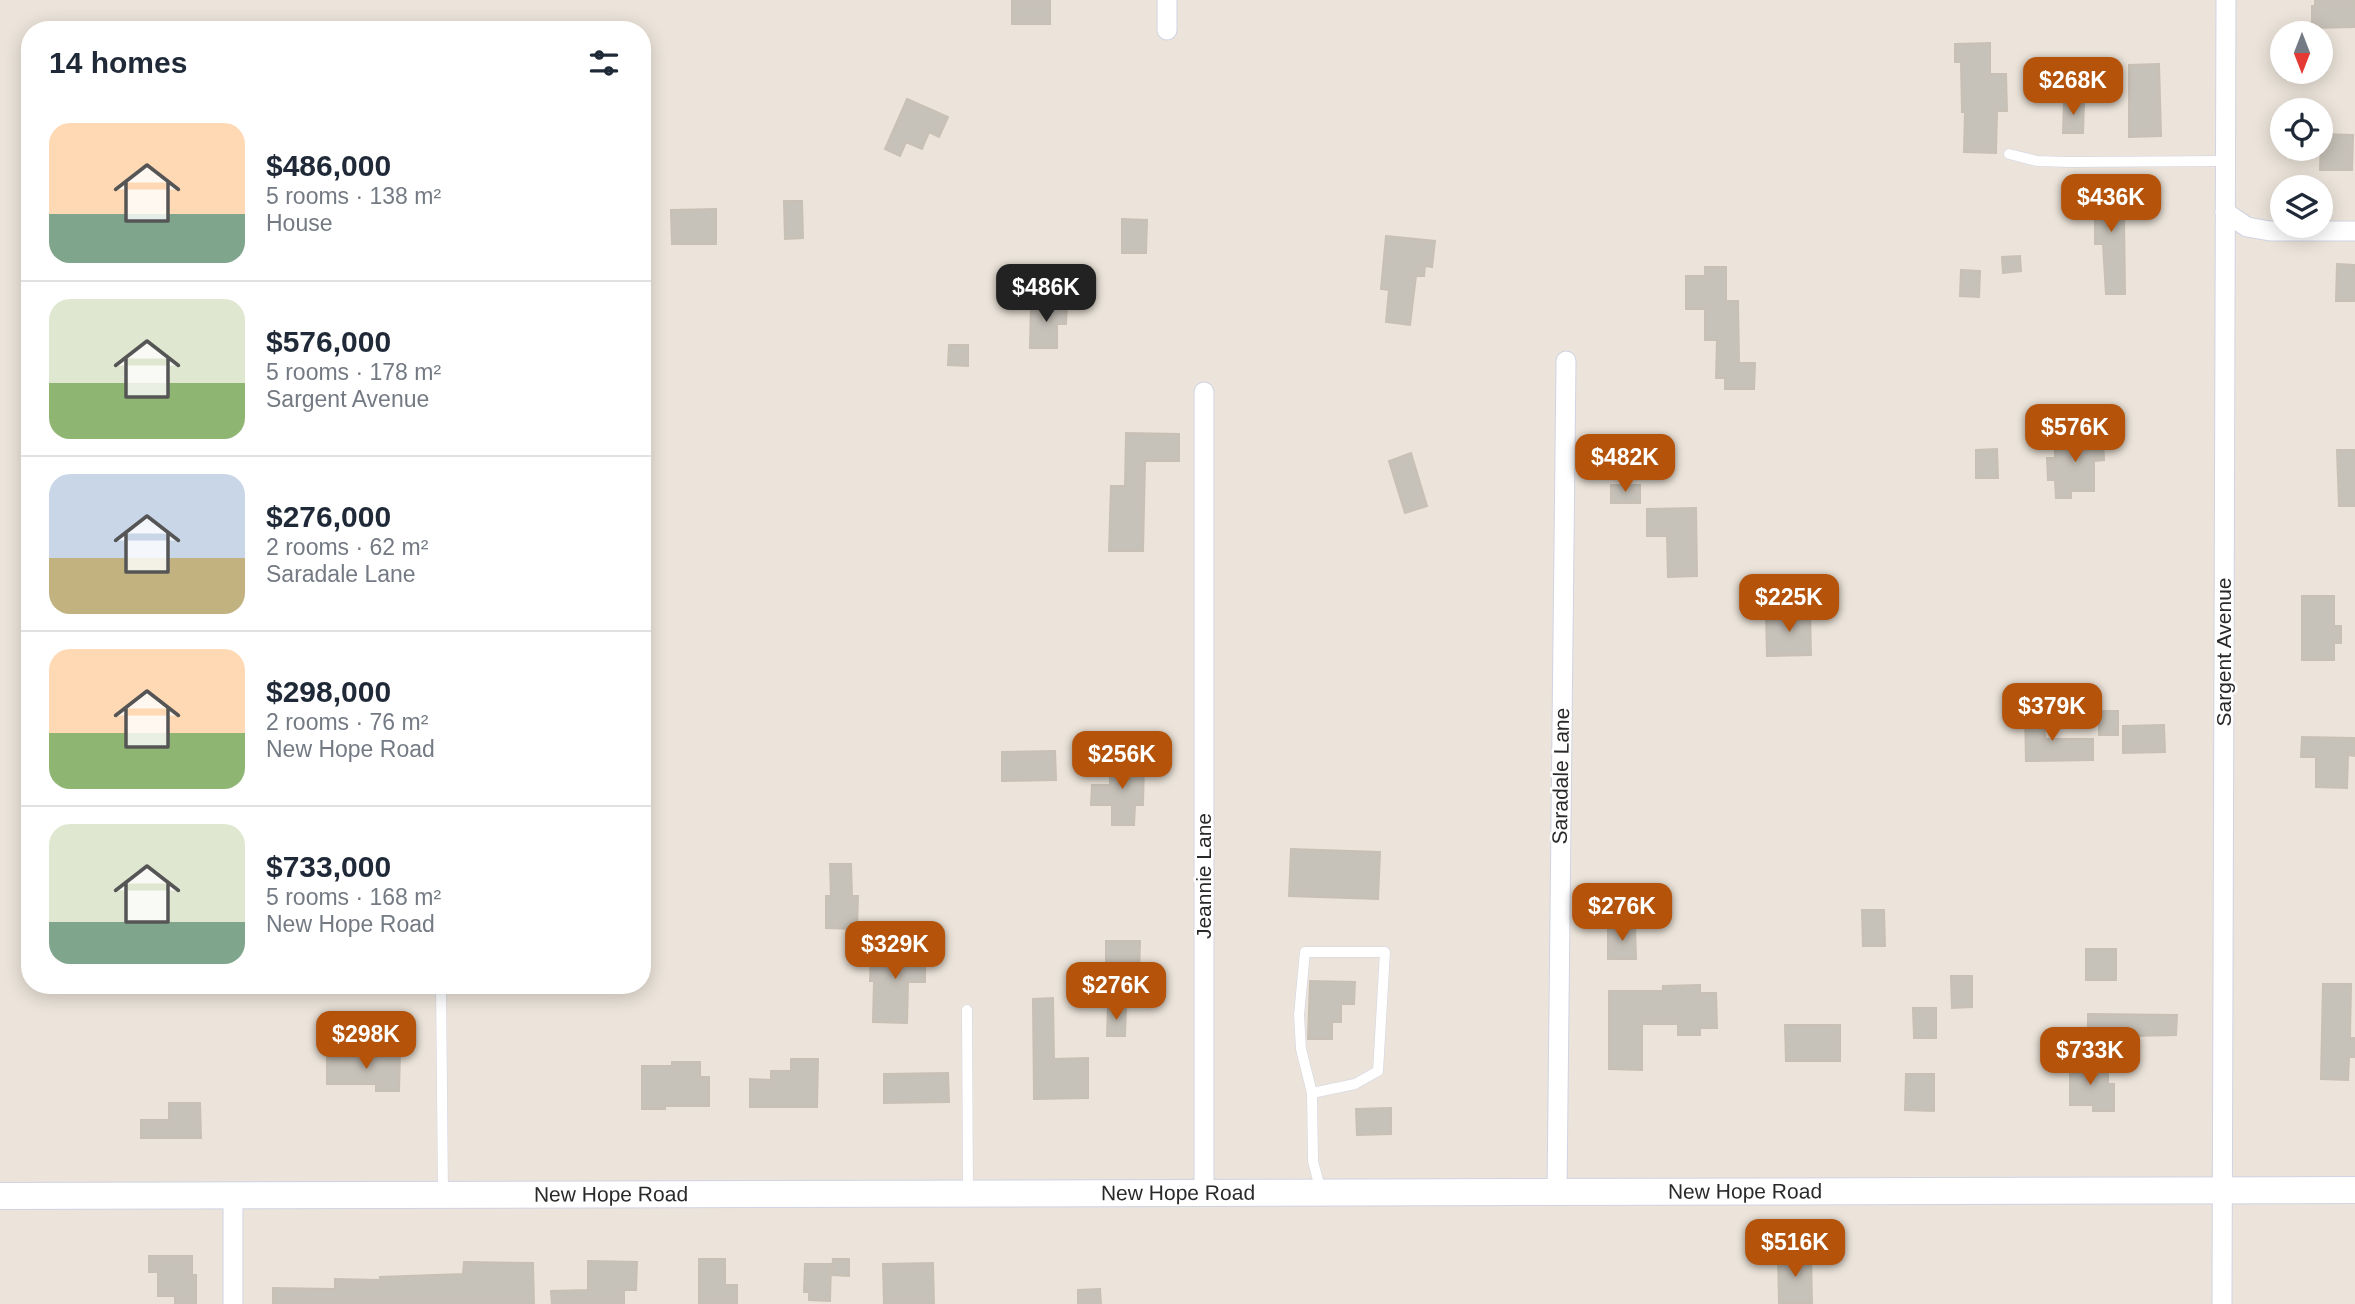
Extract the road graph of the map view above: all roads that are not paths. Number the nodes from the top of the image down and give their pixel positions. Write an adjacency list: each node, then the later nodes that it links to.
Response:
1 (1167, 0): 3 (street)
2 (2226, 0): 5 (street, Sargent Avenue)
3 (1167, 30)
4 (2009, 153): 5 (lane)
5 (2225, 161): 6 (street, Sargent Avenue)
6 (2225, 212): 7 (street); 14 (street, Sargent Avenue)
7 (2355, 231)
8 (1566, 360): 15 (street, Saradale Lane)
9 (1204, 392): 16 (street, Jeannie Lane)
10 (442, 994): 20 (lane)
11 (967, 1010): 18 (lane)
12 (1312, 1093): 12 (lane); 17 (lane)
13 (2355, 1190): 14 (main road, New Hope Road)
14 (2222, 1191): 15 (main road, New Hope Road); 23 (street, Sargent Avenue)
15 (1557, 1192): 17 (main road, New Hope Road)
16 (1204, 1193): 17 (main road, New Hope Road); 18 (main road, New Hope Road)
17 (1322, 1193)
18 (968, 1194): 20 (main road, New Hope Road)
19 (233, 1195): 20 (main road, New Hope Road); 21 (main road, New Hope Road); 22 (street)
20 (443, 1195)
21 (0, 1196)
22 (233, 1304)
23 (2222, 1304)

